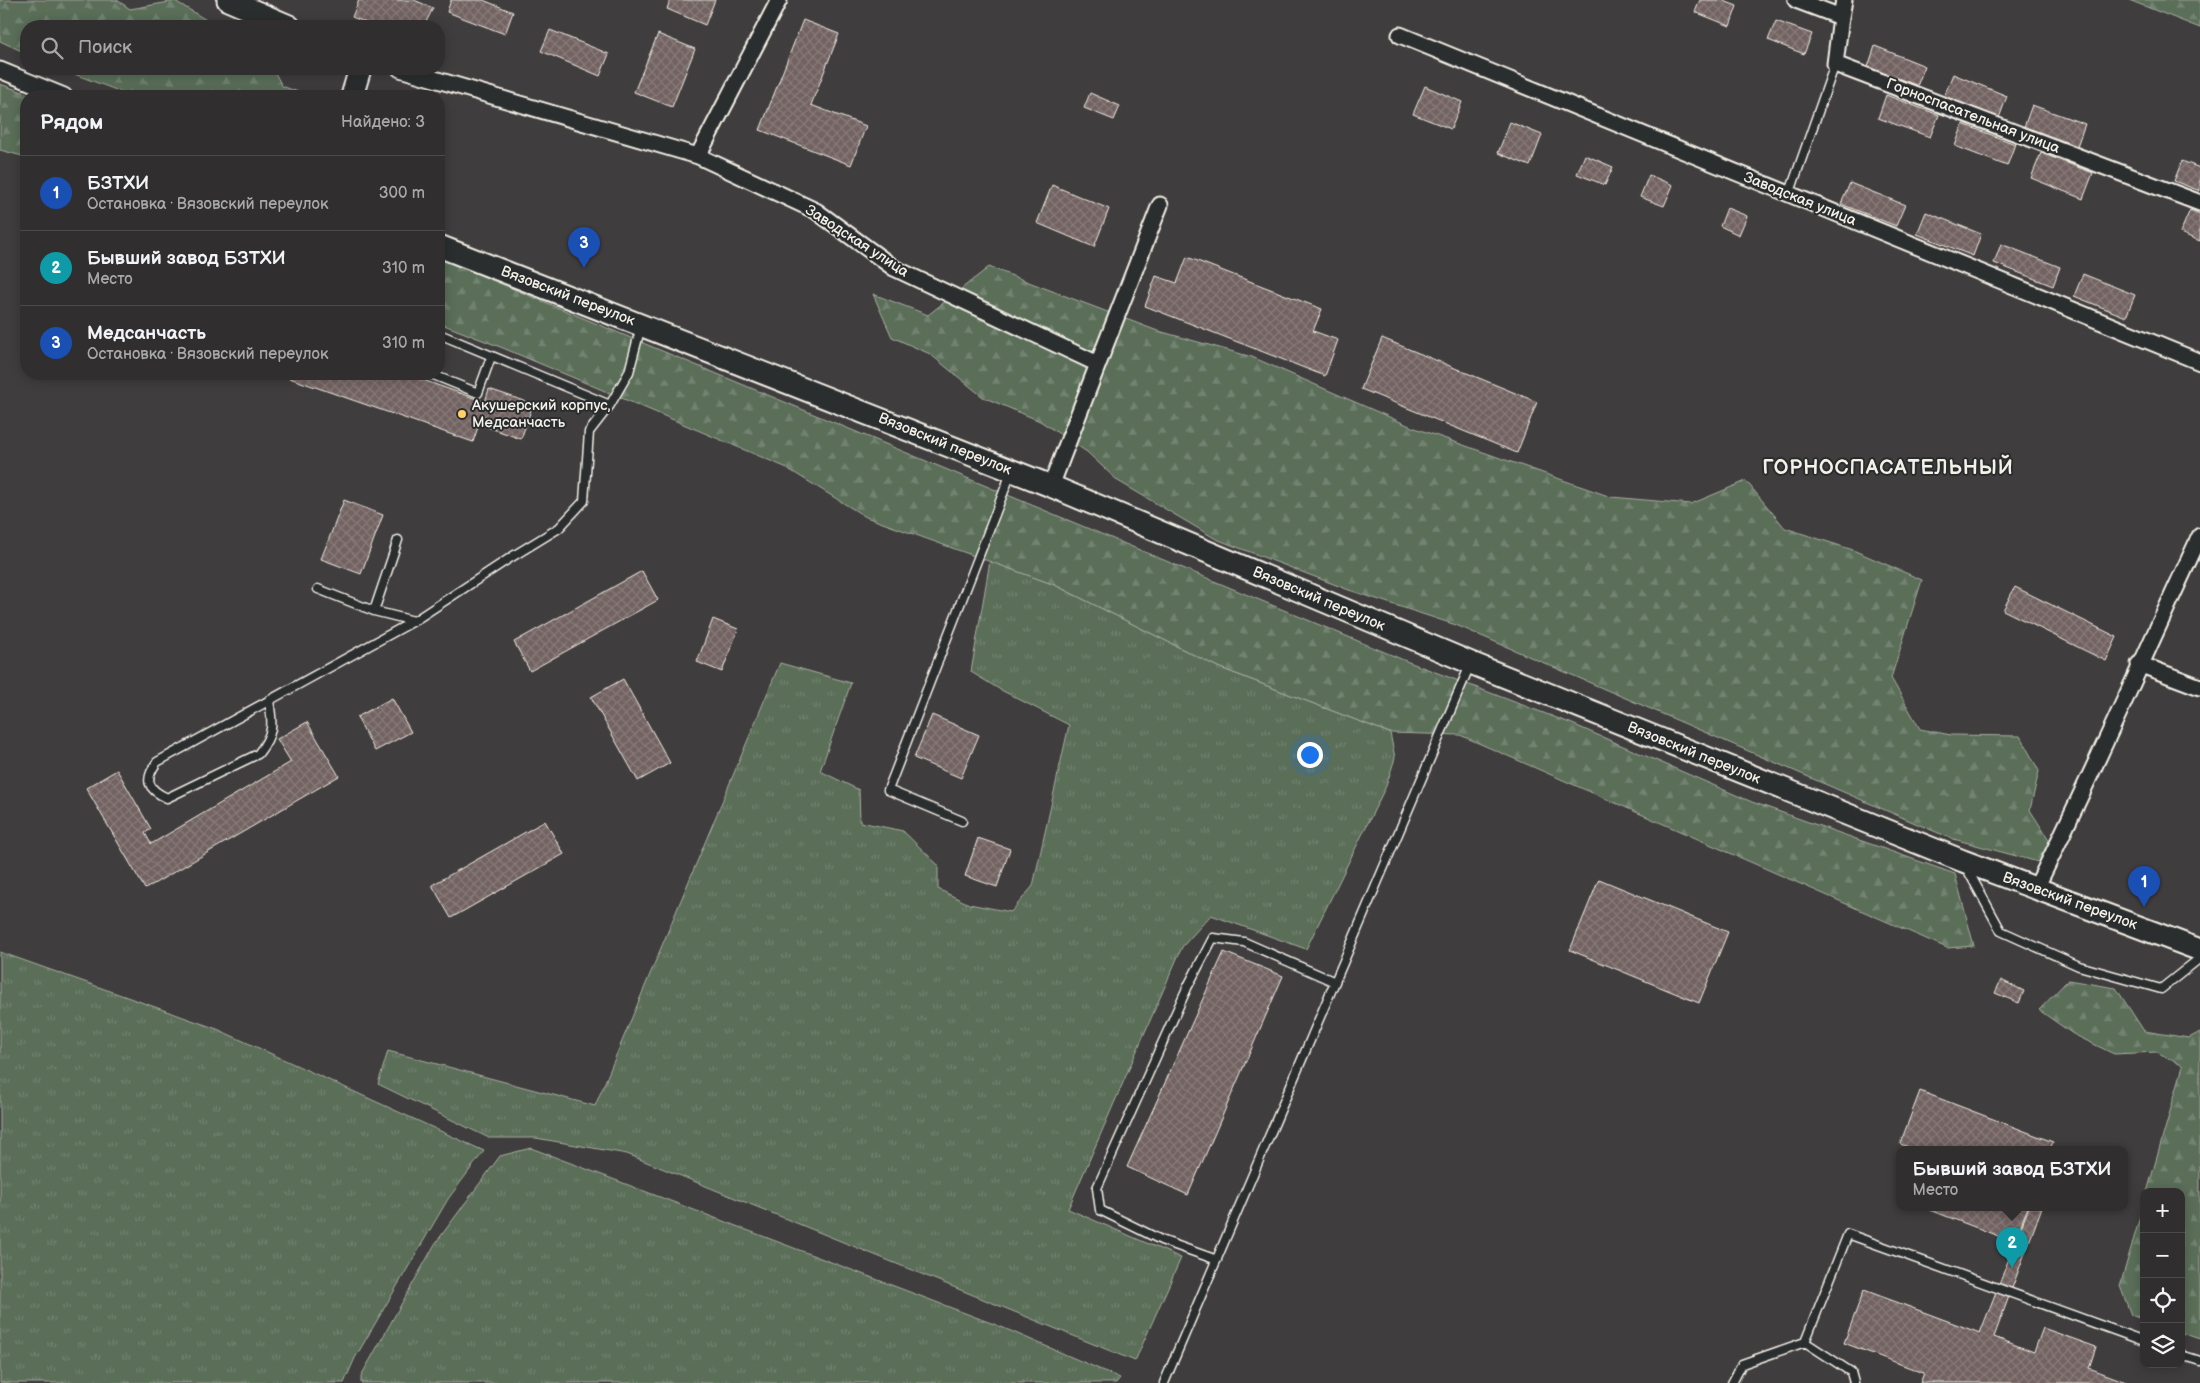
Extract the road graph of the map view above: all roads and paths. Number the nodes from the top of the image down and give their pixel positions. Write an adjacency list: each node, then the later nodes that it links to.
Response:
1 (228, 0): 6 (street)
2 (779, 0): 14 (street)
3 (1796, 0): 5 (street)
4 (1844, 0): 5 (street)
5 (1841, 17): 8 (street)
6 (275, 20)
7 (1400, 36): 15 (street, Заводская улица)
8 (1835, 64): 15 (lane); 16 (street, Горноспасательная улица)
9 (0, 70): 12 (street)
10 (358, 75): 13 (street)
11 (421, 75): 14 (street, Заводская улица)
12 (49, 90)
13 (354, 90)
14 (698, 156): 23 (street, Заводская улица)
15 (1789, 195): 22 (street, Заводская улица)
16 (2200, 203)
17 (1160, 205): 23 (street)
18 (445, 248): 19 (street, Вязовский переулок)
19 (641, 324): 25 (lane); 26 (street, Вязовский переулок)
20 (445, 337): 21 (lane)
21 (491, 357): 24 (lane); 25 (lane)
22 (2200, 362)
23 (1098, 364): 27 (street)
24 (445, 379)
25 (610, 405): 32 (lane)
26 (1012, 471): 27 (street, Вязовский переулок); 37 (lane)
27 (1051, 486): 33 (street, Вязовский переулок)
28 (2200, 536): 34 (street)
29 (398, 540): 31 (lane)
30 (318, 589): 31 (lane)
31 (374, 611): 32 (lane)
32 (414, 621): 36 (lane)
33 (1471, 663): 38 (street, Вязовский переулок); 42 (lane)
34 (2139, 664): 35 (street); 39 (street)
35 (2200, 687)
36 (268, 700): 36 (lane)
37 (962, 820)
38 (1963, 861): 39 (street, Вязовский переулок); 41 (lane)
39 (2036, 888): 40 (street, Вязовский переулок)
40 (2200, 950)
41 (2200, 958)
42 (1335, 982): 43 (lane); 43 (lane)
43 (1217, 1260): 48 (lane)
44 (2140, 1340): 45 (lane)
45 (1805, 1342): 49 (lane); 50 (lane)
46 (2185, 1355): 47 (lane)
47 (2200, 1361)
48 (1164, 1383)
49 (1732, 1383)
50 (1854, 1383)

